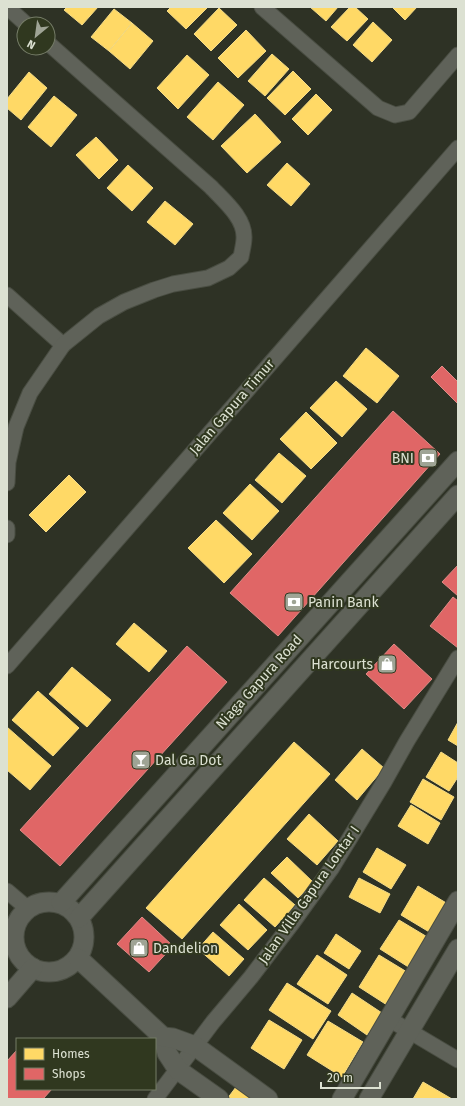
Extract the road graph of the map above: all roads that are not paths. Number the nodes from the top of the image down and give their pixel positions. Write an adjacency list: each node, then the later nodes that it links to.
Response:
1 (7, 7): 3 (street)
2 (262, 7): 5 (street)
3 (17, 16)
4 (56, 51): 8 (street)
5 (458, 55)
6 (458, 148): 15 (street, Jalan Gapura Timur)
7 (7, 295): 8 (street)
8 (63, 345): 10 (street)
9 (458, 461): 18 (street, Niaga Gapura Road)
10 (7, 483)
11 (458, 495): 20 (street, Niaga Gapura Road)
12 (7, 528): 13 (street)
13 (7, 535)
14 (458, 658): 29 (street, Jalan Villa Gapura Lontar I)
15 (7, 666)
16 (7, 891): 19 (street)
17 (458, 901): 26 (street)
18 (61, 903): 19 (street); 20 (street)
19 (27, 908): 22 (street)
20 (79, 918): 23 (street)
21 (458, 949): 27 (street)
22 (11, 956): 24 (street)
23 (78, 958): 24 (street); 28 (street)
24 (33, 968): 25 (street)
25 (7, 998)
26 (389, 1019): 27 (street); 35 (street)
27 (409, 1031): 30 (street); 36 (street)
28 (163, 1037): 29 (street); 31 (street)
29 (195, 1046): 31 (street, Jalan Villa Gapura Lontar I); 34 (street)
30 (458, 1060)
31 (178, 1070): 32 (street, Jalan Villa Gapura Lontar I); 33 (street)
32 (155, 1099)
33 (219, 1099)
34 (268, 1099)
35 (342, 1099)
36 (369, 1099)

